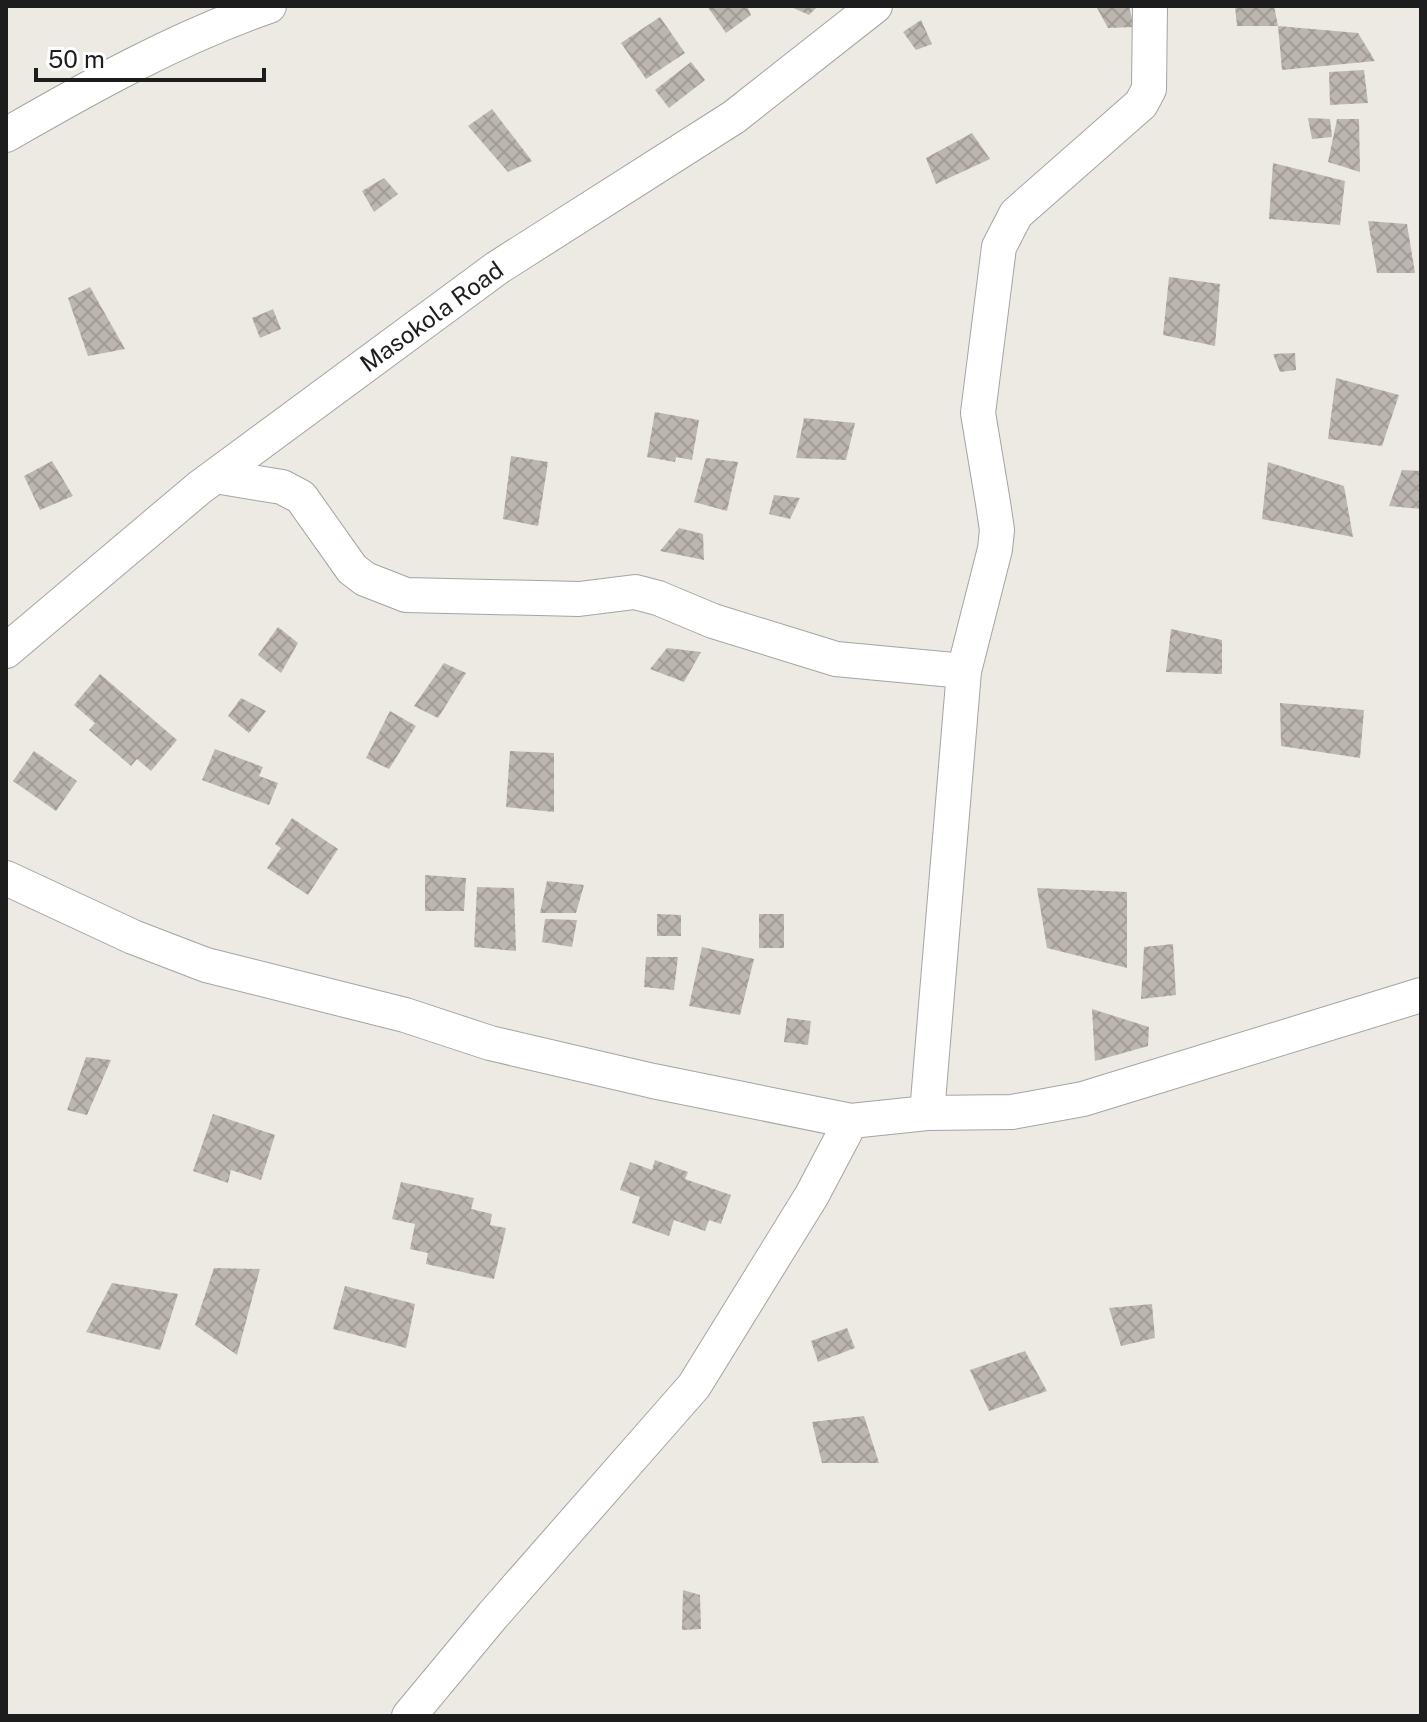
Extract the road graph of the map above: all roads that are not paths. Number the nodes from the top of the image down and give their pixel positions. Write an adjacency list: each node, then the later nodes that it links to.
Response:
1 (269, 6): 4 (street)
2 (875, 6): 5 (street, Masokola Road)
3 (1150, 6): 7 (street)
4 (6, 135)
5 (215, 476): 6 (street, Masokola Road); 7 (street)
6 (6, 651)
7 (964, 671): 10 (street)
8 (6, 878): 11 (street)
9 (1421, 995): 10 (street)
10 (927, 1113): 11 (street)
11 (851, 1121): 12 (street)
12 (409, 1716)

